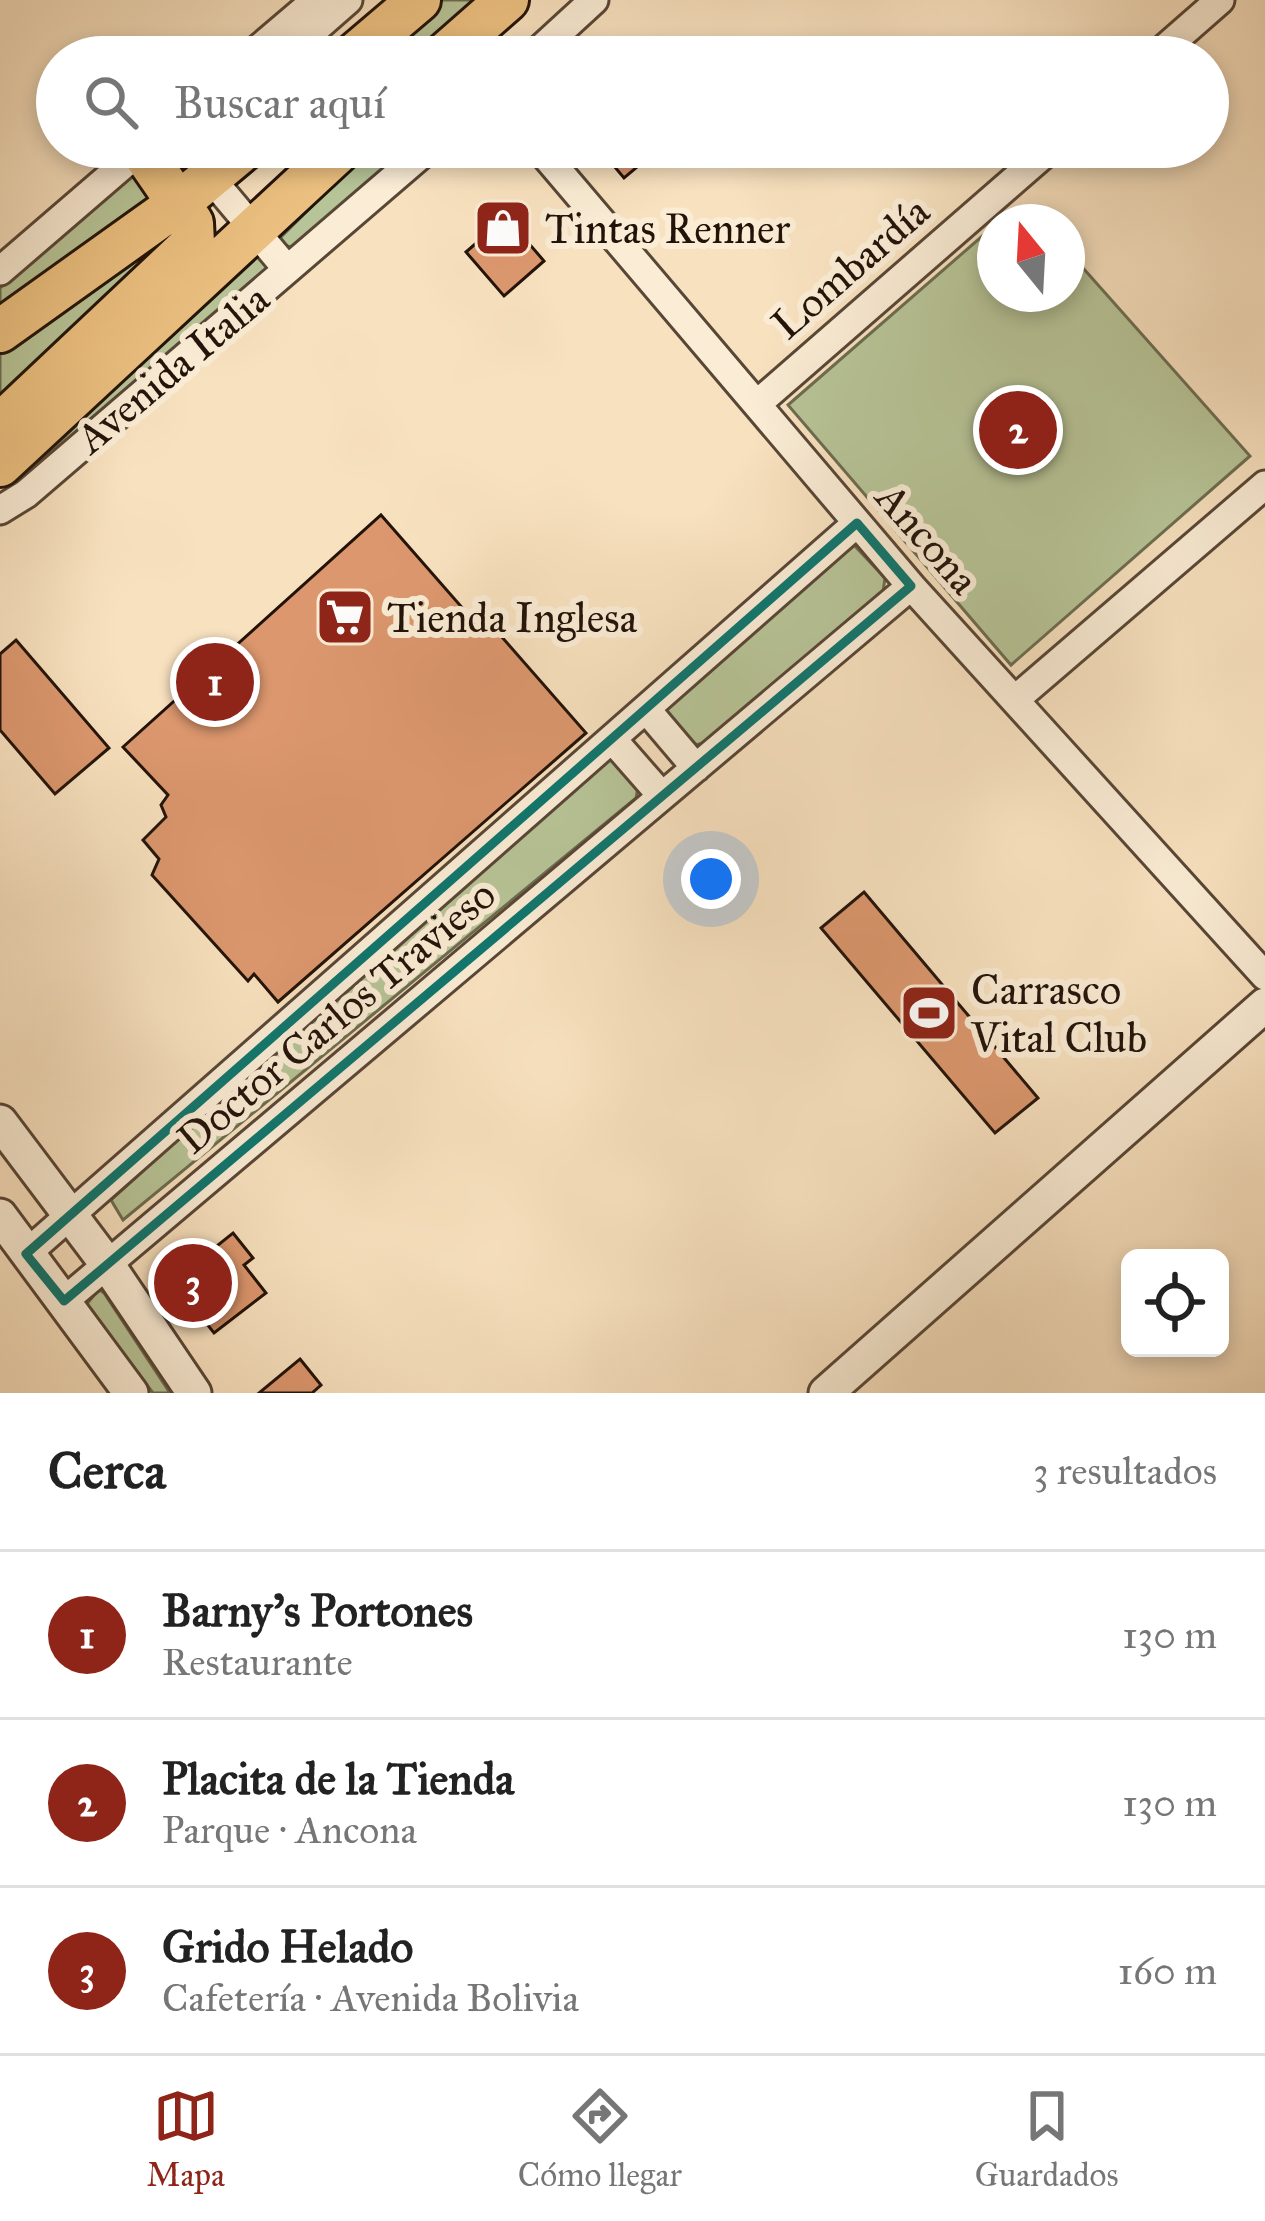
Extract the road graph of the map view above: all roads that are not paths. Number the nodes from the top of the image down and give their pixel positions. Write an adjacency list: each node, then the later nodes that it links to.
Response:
1 (316, 0): 7 (street)
2 (348, 0): 8 (street)
3 (418, 0): 9 (main road)
4 (508, 0): 10 (main road)
5 (594, 0): 11 (street)
6 (1220, 0): 12 (street)
7 (274, 36)
8 (307, 36)
9 (376, 36)
10 (466, 36)
11 (555, 36)
12 (1179, 36)
13 (119, 168): 21 (street)
14 (320, 168): 19 (main road, Avenida Italia)
15 (405, 168): 20 (street, Avenida Italia)
16 (556, 168): 23 (street, Ancona)
17 (1028, 168): 23 (street, Lombardía)
18 (195, 176): 19 (street, Avenida Italia); 22 (main road); 24 (main road)
19 (253, 228): 20 (street, Avenida Italia); 25 (main road, Avenida Italia)
20 (287, 269): 27 (street, Avenida Italia)
21 (0, 271)
22 (0, 331)
23 (758, 404): 28 (street, Ancona)
24 (0, 425)
25 (0, 464)
26 (1265, 484): 30 (street)
27 (0, 510)
28 (857, 523): 29 (street, Ancona); 31 (street, Doctor Carlos Travieso)
29 (911, 586): 30 (street, Ancona); 33 (street, Doctor Carlos Travieso)
30 (1017, 698): 35 (street, Ancona)
31 (646, 709): 32 (street, Doctor Carlos Travieso); 33 (street)
32 (612, 739): 34 (street); 39 (street, Doctor Carlos Travieso)
33 (696, 767): 34 (street, Doctor Carlos Travieso)
34 (662, 796): 41 (street, Doctor Carlos Travieso)
35 (1265, 976)
36 (1265, 1005): 45 (street)
37 (0, 1122): 39 (street)
38 (0, 1216): 40 (street)
39 (70, 1217): 40 (street, Doctor Carlos Travieso); 41 (street)
40 (26, 1253): 42 (street)
41 (107, 1264): 42 (street, Doctor Carlos Travieso); 44 (street)
42 (64, 1300): 43 (street)
43 (131, 1393)
44 (194, 1393)
45 (826, 1393)

